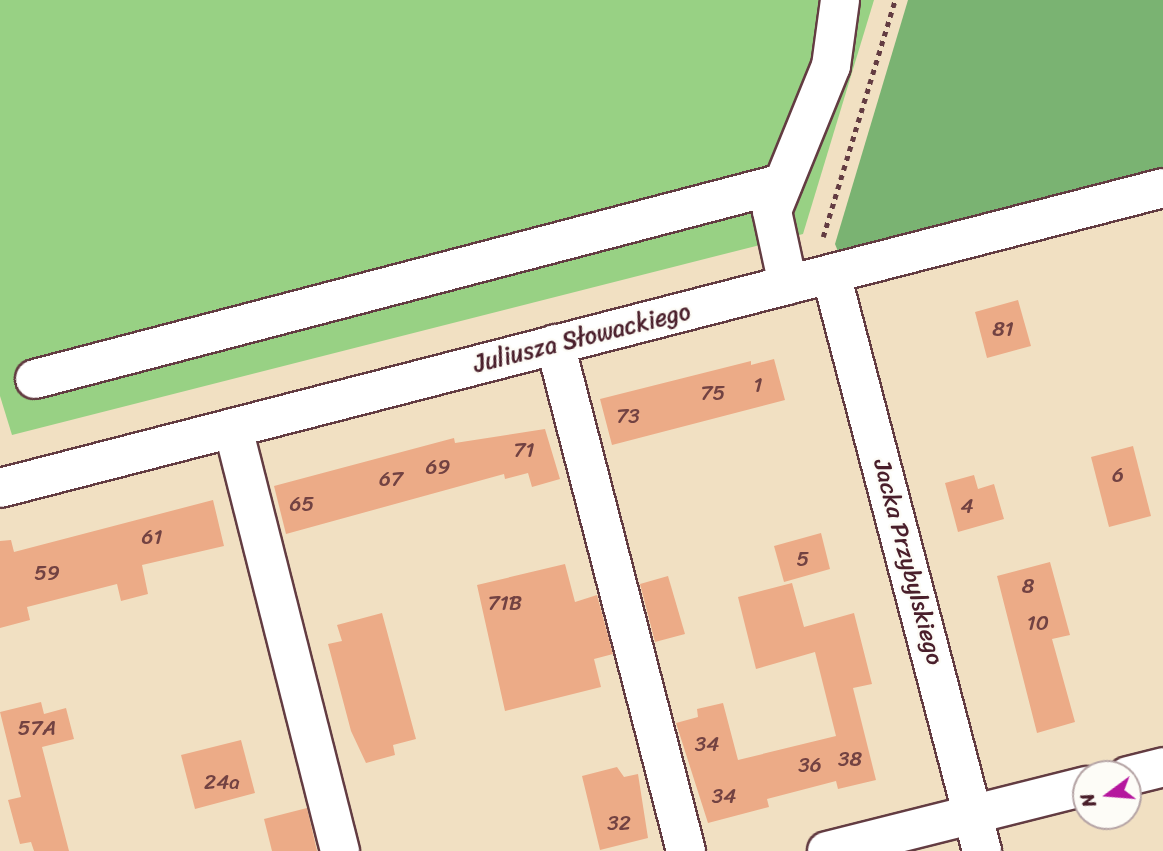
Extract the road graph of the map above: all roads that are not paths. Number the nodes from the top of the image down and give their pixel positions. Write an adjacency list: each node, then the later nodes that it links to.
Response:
1 (839, 0): 2 (street)
2 (783, 183): 5 (street); 7 (street)
3 (1163, 188): 4 (street, Juliusza Słowackiego)
4 (831, 274): 5 (street, Juliusza Słowackiego); 13 (street, Jacka Przybylskiego)
5 (788, 285): 6 (street, Juliusza Słowackiego)
6 (555, 344): 8 (street, Juliusza Słowackiego); 15 (street)
7 (35, 379)
8 (233, 428): 9 (street, Juliusza Słowackiego); 14 (street)
9 (0, 488)
10 (1163, 767): 11 (street)
11 (1142, 772)
12 (1072, 789): 13 (street)
13 (974, 813): 16 (street); 17 (street, Jacka Przybylskiego)
14 (341, 851)
15 (686, 851)
16 (827, 851)
17 (982, 851)

